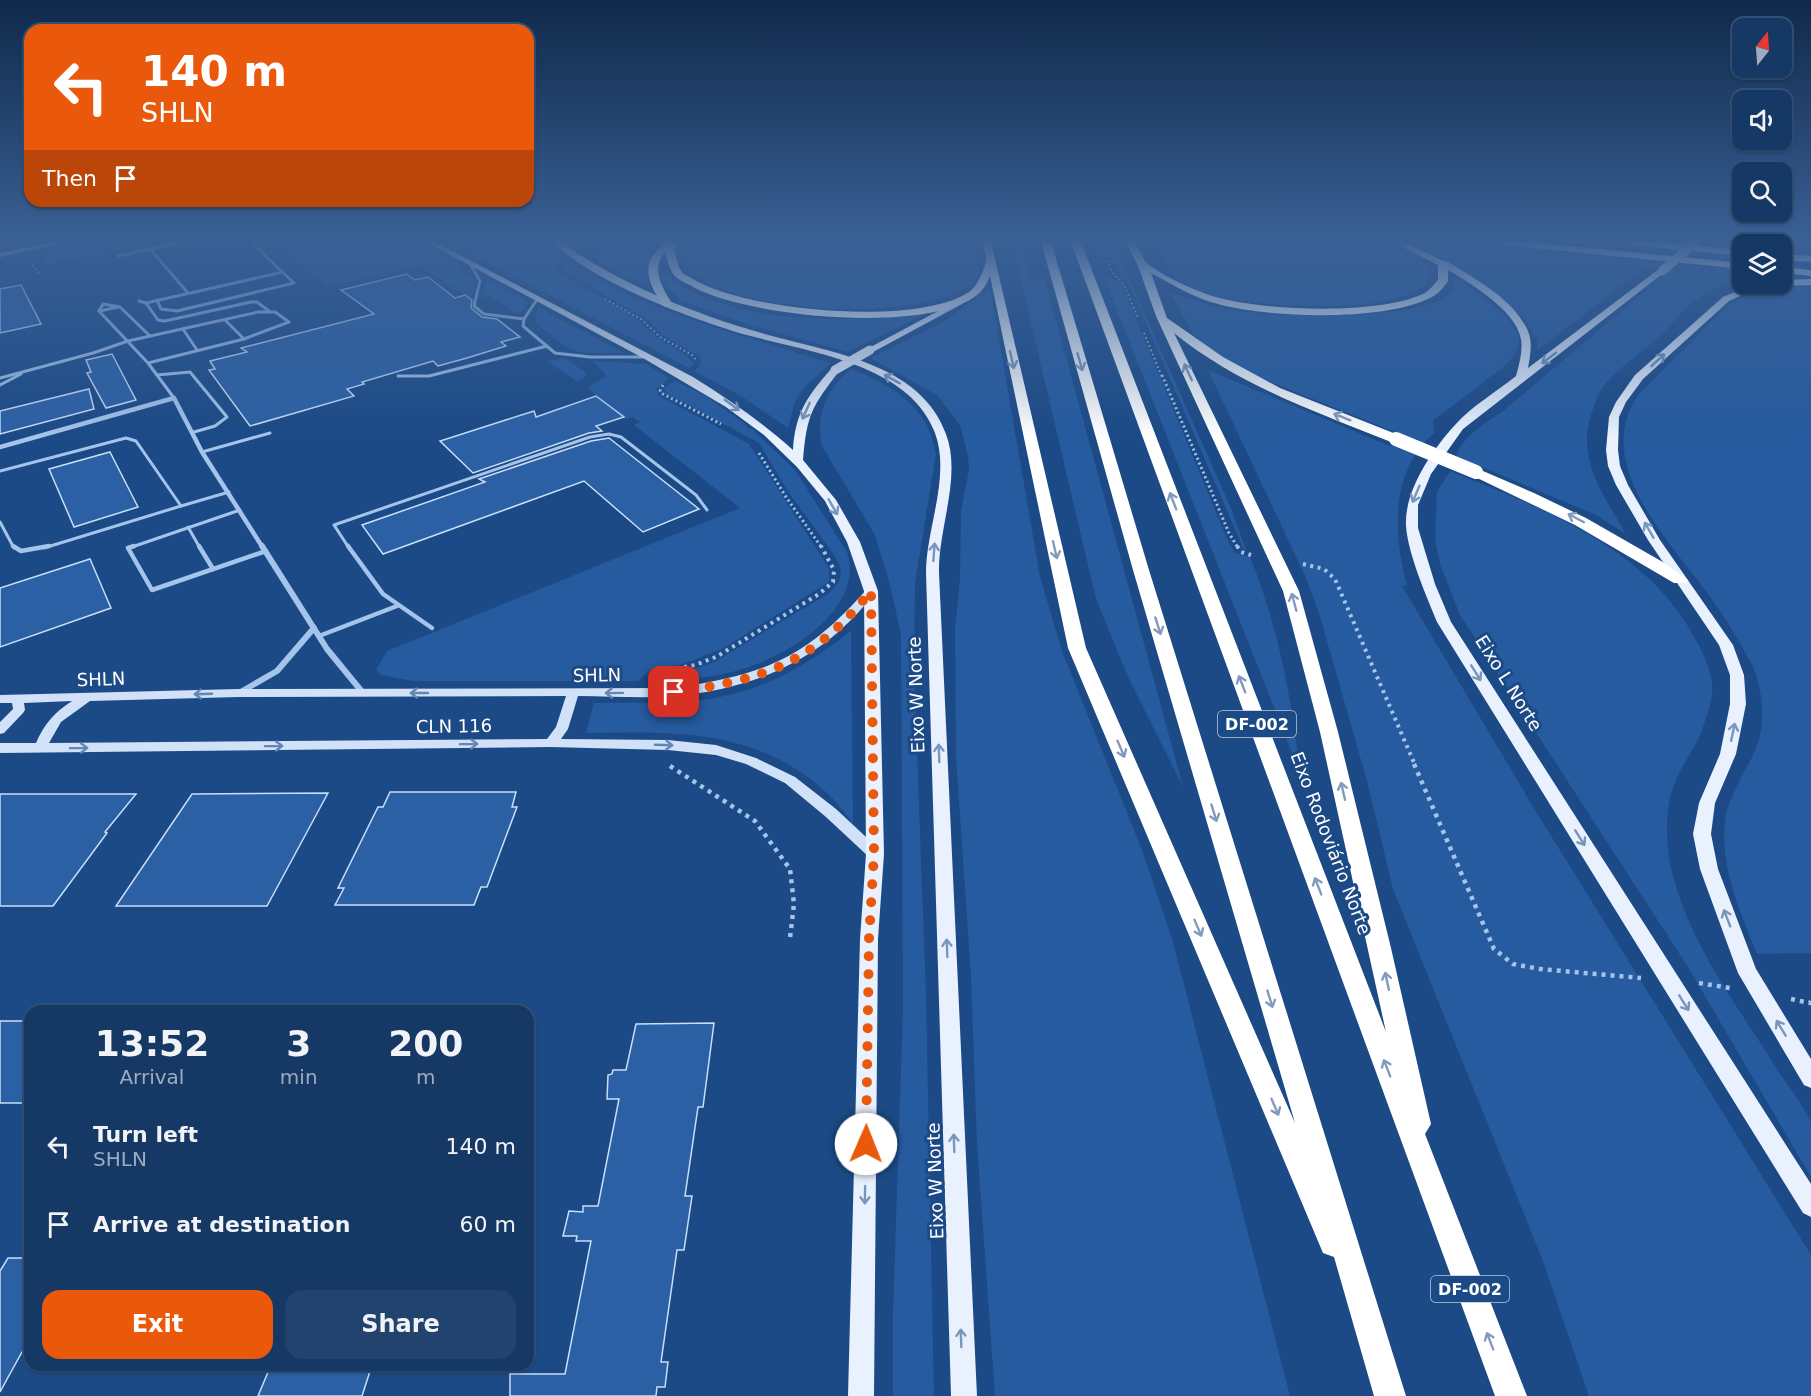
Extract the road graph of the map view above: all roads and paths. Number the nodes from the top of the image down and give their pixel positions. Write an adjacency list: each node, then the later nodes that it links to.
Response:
1 (101, 307): 26 (lane)
2 (120, 307): 26 (lane); 32 (lane)
3 (149, 307): 6 (lane)
4 (160, 307): 5 (lane)
5 (193, 307)
6 (228, 307)
7 (264, 307): 27 (lane)
8 (475, 307): 29 (lane)
9 (532, 307): 29 (lane)
10 (555, 307): 37 (main road)
11 (621, 307): 39 (path)
12 (676, 307): 93 (main road, Eixo W Norte, one-way to 12)
13 (768, 307): 14 (highway)
14 (938, 307)
15 (952, 307): 54 (main road, one-way to 54, bridge)
16 (1000, 307): 91 (highway, one-way to 91)
17 (1065, 307): 91 (highway, DF-002, one-way to 91)
18 (1100, 307): 89 (highway, Eixo Rodoviário Norte / DF-002, one-way to 18)
19 (1134, 307): 63 (path)
20 (1158, 307): 28 (highway)
21 (1256, 307): 22 (highway)
22 (1383, 307)
23 (1503, 307): 44 (main road)
24 (1615, 307): 44 (main road, Eixo L Norte, one-way to 44, bridge)
25 (1716, 307): 65 (main road, one-way to 25)
26 (99, 311): 34 (lane)
27 (269, 311): 30 (lane); 33 (lane)
28 (1161, 316): 63 (highway, one-way to 28); 65 (highway, one-way to 28, bridge)
29 (524, 319): 35 (lane)
30 (225, 320): 31 (lane); 33 (lane)
31 (183, 328): 32 (lane); 36 (lane)
32 (150, 336): 34 (lane)
33 (244, 339): 36 (lane)
34 (128, 341): 38 (lane); 40 (lane)
35 (547, 346): 37 (lane); 42 (lane)
36 (197, 350): 38 (lane)
37 (649, 357): 54 (main road, one-way to 54)
38 (148, 363): 41 (lane)
39 (696, 365)
40 (25, 372): 43 (lane); 46 (lane)
41 (157, 375): 47 (lane); 49 (lane)
42 (398, 376)
43 (0, 378)
44 (1521, 379): 85 (main road, Eixo L Norte, one-way to 85)
45 (667, 382): 48 (path)
46 (0, 385)
47 (174, 399): 49 (street); 52 (street)
48 (728, 428)
49 (194, 432): 53 (street)
50 (270, 433): 53 (lane)
51 (754, 445): 71 (path)
52 (0, 447)
53 (202, 452): 56 (street)
54 (798, 460): 66 (main road, one-way to 66)
55 (0, 471): 57 (lane)
56 (229, 492): 57 (lane); 58 (street)
57 (181, 506): 60 (lane)
58 (240, 510): 61 (lane); 62 (street)
59 (707, 510): 67 (lane)
60 (0, 522)
61 (188, 527): 64 (lane); 64 (lane)
62 (266, 551): 64 (lane); 68 (street)
63 (1276, 559): 85 (path); 89 (highway, one-way to 63)
64 (213, 569)
65 (1680, 580): 86 (main road, one-way to 65)
66 (871, 591): 74 (main road, SHLN, one-way to 74); 83 (main road)
67 (397, 606): 69 (lane); 70 (lane)
68 (315, 628): 70 (street); 72 (street, SHLN)
69 (432, 628)
70 (319, 636): 73 (street)
71 (661, 671)
72 (239, 693): 73 (main road, SHLN); 75 (main road, SHLN, one-way to 75)
73 (363, 693): 74 (main road, SHLN, one-way to 73)
74 (573, 694): 79 (main road)
75 (87, 698): 77 (main road, SHLN); 81 (main road)
76 (0, 699): 77 (main road, SHLN)
77 (17, 699): 78 (main road)
78 (0, 730)
79 (550, 743): 81 (main road, CLN 116, one-way to 79); 83 (main road, CLN 116, one-way to 83)
80 (0, 748): 81 (main road, CLN 116)
81 (40, 749)
82 (668, 764): 84 (path)
83 (874, 854): 92 (main road, one-way to 92)
84 (790, 938)
85 (1670, 980): 86 (path); 90 (main road, Eixo L Norte, one-way to 90)
86 (1760, 993): 87 (path); 88 (main road, one-way to 86)
87 (1811, 1001)
88 (1811, 1078)
89 (1430, 1182): 95 (highway, Eixo Rodoviário Norte / DF-002, one-way to 89)
90 (1811, 1204)
91 (1367, 1322): 94 (highway, DF-002)
92 (861, 1396)
93 (964, 1396)
94 (1390, 1396)
95 (1511, 1396)

